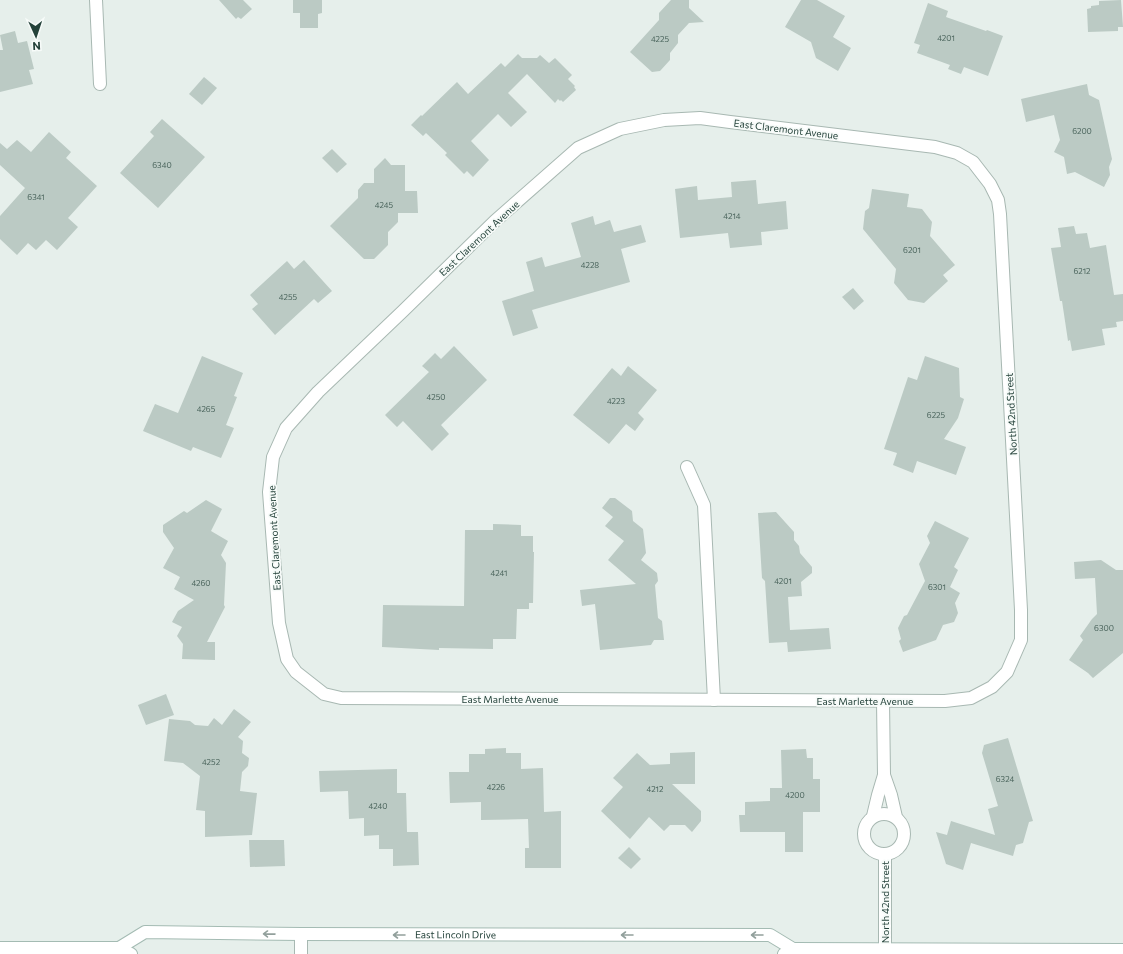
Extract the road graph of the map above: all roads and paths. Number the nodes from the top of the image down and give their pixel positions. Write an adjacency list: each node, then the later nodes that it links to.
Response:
1 (96, 0): 2 (street)
2 (100, 84)
3 (972, 162): 5 (street, North 42nd Street); 6 (street, East Claremont Avenue)
4 (688, 467): 7 (street)
5 (1008, 672): 8 (street, East Marlette Avenue)
6 (309, 683): 7 (street, East Marlette Avenue)
7 (714, 700): 8 (street, East Marlette Avenue)
8 (883, 701): 9 (street, North 42nd Street)
9 (884, 775): 10 (street, North 42nd Street); 11 (street, North 42nd Street)
10 (873, 816): 11 (street); 12 (street, North 42nd Street)
11 (896, 817): 12 (street, North 42nd Street)
12 (885, 854): 16 (street, North 42nd Street)
13 (301, 934): 15 (street, East Lincoln Drive, one-way to 15); 18 (street, East Lincoln Drive, one-way to 13); 20 (street)
14 (0, 948): 15 (street)
15 (119, 948): 19 (street)
16 (885, 949): 17 (street, East Lincoln Drive); 18 (street, East Lincoln Drive)
17 (1123, 950)
18 (788, 951)
19 (131, 954)
20 (301, 954)

